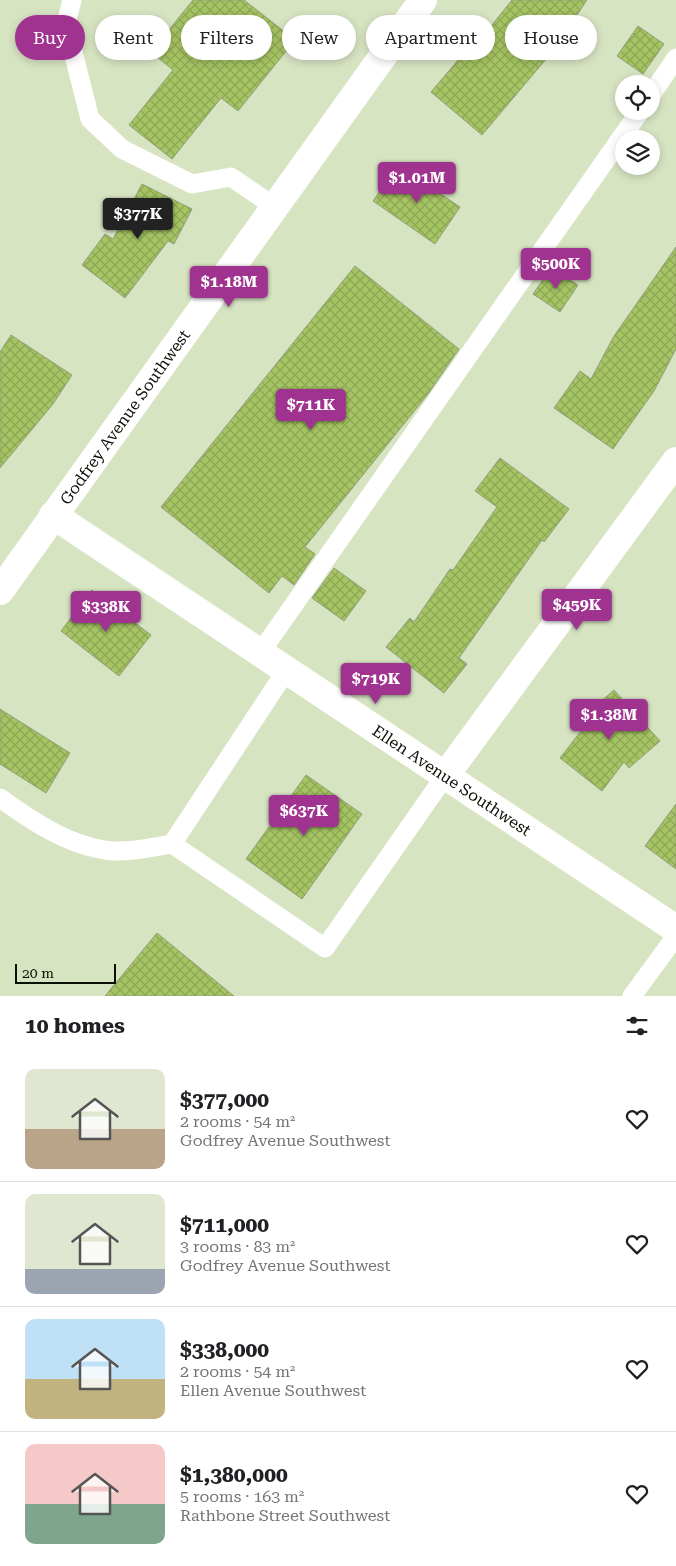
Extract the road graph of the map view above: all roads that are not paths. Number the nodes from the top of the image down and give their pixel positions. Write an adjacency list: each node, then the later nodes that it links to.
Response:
1 (72, 0): 6 (lane)
2 (423, 0): 6 (street, Godfrey Avenue Southwest)
3 (676, 58): 4 (lane)
4 (660, 82)
5 (634, 120): 10 (lane)
6 (275, 207): 8 (street, Godfrey Avenue Southwest)
7 (676, 461): 12 (street)
8 (53, 515): 9 (street, Godfrey Avenue Southwest); 10 (street, Ellen Avenue Southwest)
9 (0, 590)
10 (260, 653): 11 (street, Ellen Avenue Southwest)
11 (286, 671): 12 (street, Ellen Avenue Southwest); 14 (lane)
12 (445, 776): 14 (lane); 15 (street, Ellen Avenue Southwest)
13 (0, 798): 14 (lane)
14 (172, 844)
15 (676, 929)
16 (676, 936): 17 (lane)
17 (632, 996)

